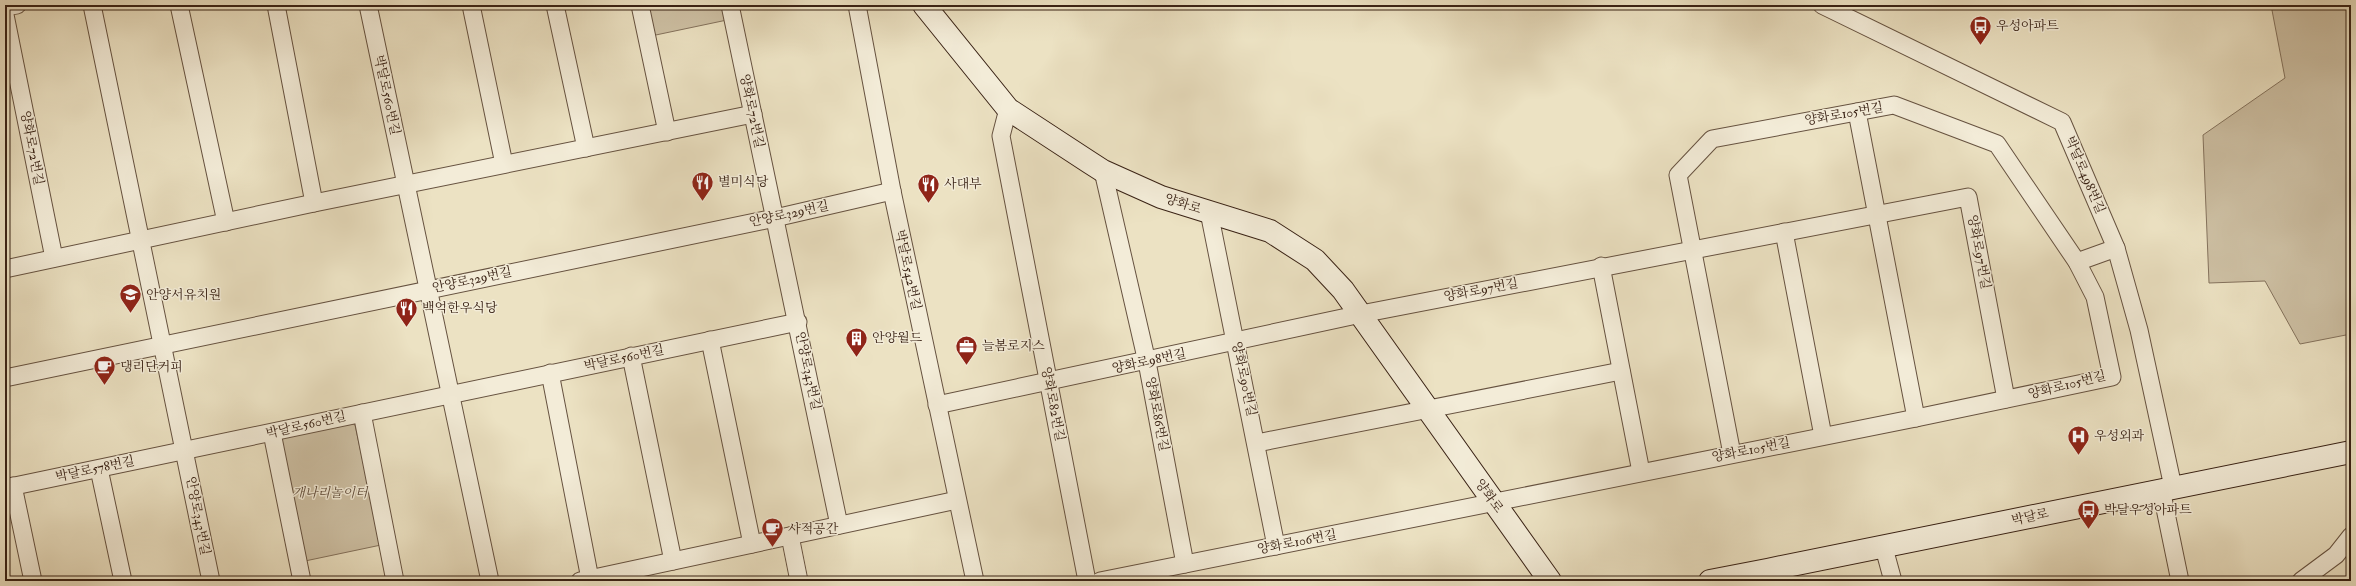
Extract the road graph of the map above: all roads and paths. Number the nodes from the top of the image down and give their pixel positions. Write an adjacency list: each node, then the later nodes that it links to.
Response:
1 (17, 5): 13 (street)
2 (92, 5): 30 (street)
3 (179, 5): 28 (street)
4 (276, 5): 24 (street)
5 (368, 5): 22 (street, 박달로560번길)
6 (471, 5): 20 (street)
7 (555, 5): 19 (street)
8 (640, 5): 18 (street)
9 (730, 5): 17 (street, 양화로72번길)
10 (857, 5): 23 (street, 박달로542번길)
11 (924, 5): 15 (street, 양화로)
12 (1822, 5): 31 (street, 박달로498번길)
13 (5, 7)
14 (5, 15): 33 (street, 양화로72번길)
15 (1008, 109): 21 (street, 양화로); 48 (street, 양화로82번길)
16 (1857, 112): 26 (street); 32 (street, 양화로105번길); 34 (street, 양화로105번길)
17 (753, 114): 18 (street); 27 (street, 양화로72번길)
18 (667, 132): 19 (street)
19 (586, 148): 20 (street)
20 (504, 164): 22 (street)
21 (1103, 171): 25 (street, 양화로); 44 (street, 양화로86번길)
22 (406, 185): 24 (street); 37 (street, 박달로560번길)
23 (892, 191): 27 (street, 안양로329번길); 51 (street, 박달로542번길)
24 (314, 203): 28 (street)
25 (1209, 212): 38 (street, 양화로); 41 (street, 양화로90번길)
26 (1877, 216): 29 (street, 양화로97번길); 50 (street, 양화로97번길); 54 (street)
27 (775, 218): 37 (street, 안양로329번길); 39 (street, 안양로343번길)
28 (226, 222): 30 (street)
29 (1784, 232): 32 (street, 양화로97번길); 56 (street)
30 (140, 239): 33 (street); 42 (street, 안양로343번길)
31 (2116, 248): 34 (street); 64 (street, 박달로498번길)
32 (1693, 252): 35 (street, 양화로97번길); 60 (street)
33 (54, 258): 36 (street)
34 (2077, 262): 50 (street, 양화로105번길)
35 (1602, 266): 38 (street, 양화로97번길); 45 (street)
36 (5, 269)
37 (428, 289): 42 (street, 안양로329번길); 49 (street, 박달로560번길)
38 (1361, 314): 41 (street, 양화로98번길); 52 (street, 양화로)
39 (798, 322): 40 (street, 박달로560번길); 67 (street, 안양로343번길)
40 (710, 340): 43 (street, 박달로560번길); 70 (street)
41 (1236, 343): 44 (street, 양화로98번길); 57 (street, 양화로90번길)
42 (163, 345): 47 (street, 안양로329번길); 58 (street, 안양로343번길)
43 (631, 356): 46 (street, 박달로560번길); 73 (street)
44 (1147, 362): 48 (street, 양화로98번길); 74 (street, 양화로86번길)
45 (1621, 371): 52 (street); 62 (street)
46 (550, 373): 49 (street, 박달로560번길); 75 (street)
47 (5, 378)
48 (1048, 381): 51 (street, 양화로98번길); 84 (street, 양화로82번길)
49 (451, 394): 53 (street, 박달로560번길); 81 (street, 박달로560번길)
50 (2006, 399): 54 (street, 양화로105번길)
51 (937, 405): 65 (street, 박달로542번길)
52 (1428, 410): 57 (street); 66 (street, 양화로)
53 (362, 413): 55 (street, 박달로560번길); 80 (street)
54 (1916, 418): 56 (street, 양화로105번길)
55 (272, 433): 58 (street, 박달로560번길); 79 (street)
56 (1823, 436): 60 (street, 양화로105번길)
57 (1257, 443): 71 (street, 양화로90번길)
58 (185, 451): 61 (street, 박달로578번길); 78 (street, 안양로343번길)
59 (2351, 452): 64 (street, 박달로)
60 (1732, 454): 62 (street, 양화로105번길)
61 (99, 469): 63 (street, 박달로578번길); 77 (street)
62 (1641, 472): 66 (street, 양화로105번길)
63 (9, 487): 76 (street)
64 (2167, 488): 72 (street, 박달로); 89 (street, 박달로498번길)
65 (957, 500): 67 (street); 83 (street, 박달로542번길)
66 (1494, 503): 71 (street, 양화로106번길); 86 (street, 양화로)
67 (840, 525): 68 (street)
68 (790, 536): 70 (street); 82 (street)
69 (2351, 536): 90 (street)
70 (752, 544): 73 (street)
71 (1276, 546): 74 (street, 양화로106번길)
72 (1884, 548): 87 (street, 박달로); 88 (street)
73 (673, 561): 75 (street)
74 (1185, 564): 85 (street, 양화로106번길)
75 (585, 580)
76 (33, 581)
77 (123, 581)
78 (211, 581)
79 (302, 581)
80 (395, 581)
81 (490, 581)
82 (799, 581)
83 (976, 581)
84 (1087, 581)
85 (1100, 581)
86 (1550, 581)
87 (1710, 581)
88 (1893, 581)
89 (2180, 581)
90 (2301, 581)

